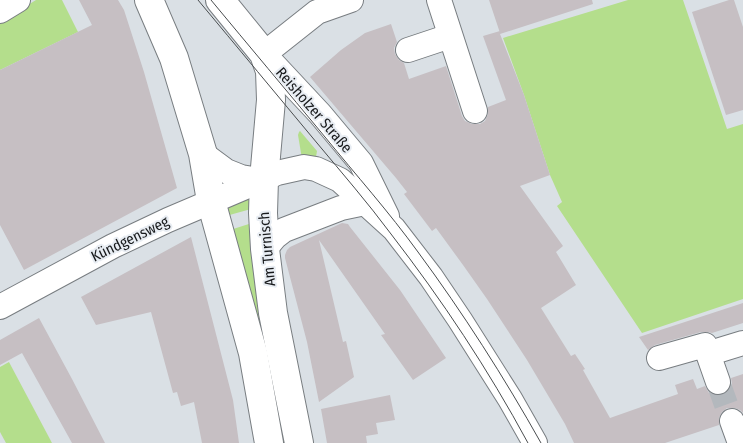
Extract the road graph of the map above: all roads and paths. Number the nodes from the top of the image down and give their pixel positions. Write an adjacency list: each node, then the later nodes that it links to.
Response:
1 (18, 0): 6 (street)
2 (149, 0): 11 (main road)
3 (220, 0): 9 (main road, Reisholzer Straße)
4 (351, 0): 9 (street)
5 (439, 0): 7 (street)
6 (0, 11)
7 (450, 36): 8 (street); 10 (street)
8 (408, 50)
9 (264, 54): 12 (main road, Am Turnisch); 15 (street, Reisholzer Straße)
10 (475, 111)
11 (203, 154): 12 (street, Reisholzer Straße); 13 (main road)
12 (264, 179): 13 (street, Kündgensweg); 14 (street, Reisholzer Straße); 16 (main road, Am Turnisch)
13 (211, 201): 17 (street, Kündgensweg); 22 (main road)
14 (365, 203): 15 (street, Reisholzer Straße); 16 (street)
15 (394, 229): 24 (street, Reisholzer Straße)
16 (265, 249): 23 (main road, Am Turnisch)
17 (0, 307)
18 (743, 343): 19 (street)
19 (720, 350)
20 (659, 358): 21 (street)
21 (718, 382)
22 (269, 443)
23 (299, 443)
24 (535, 443)

